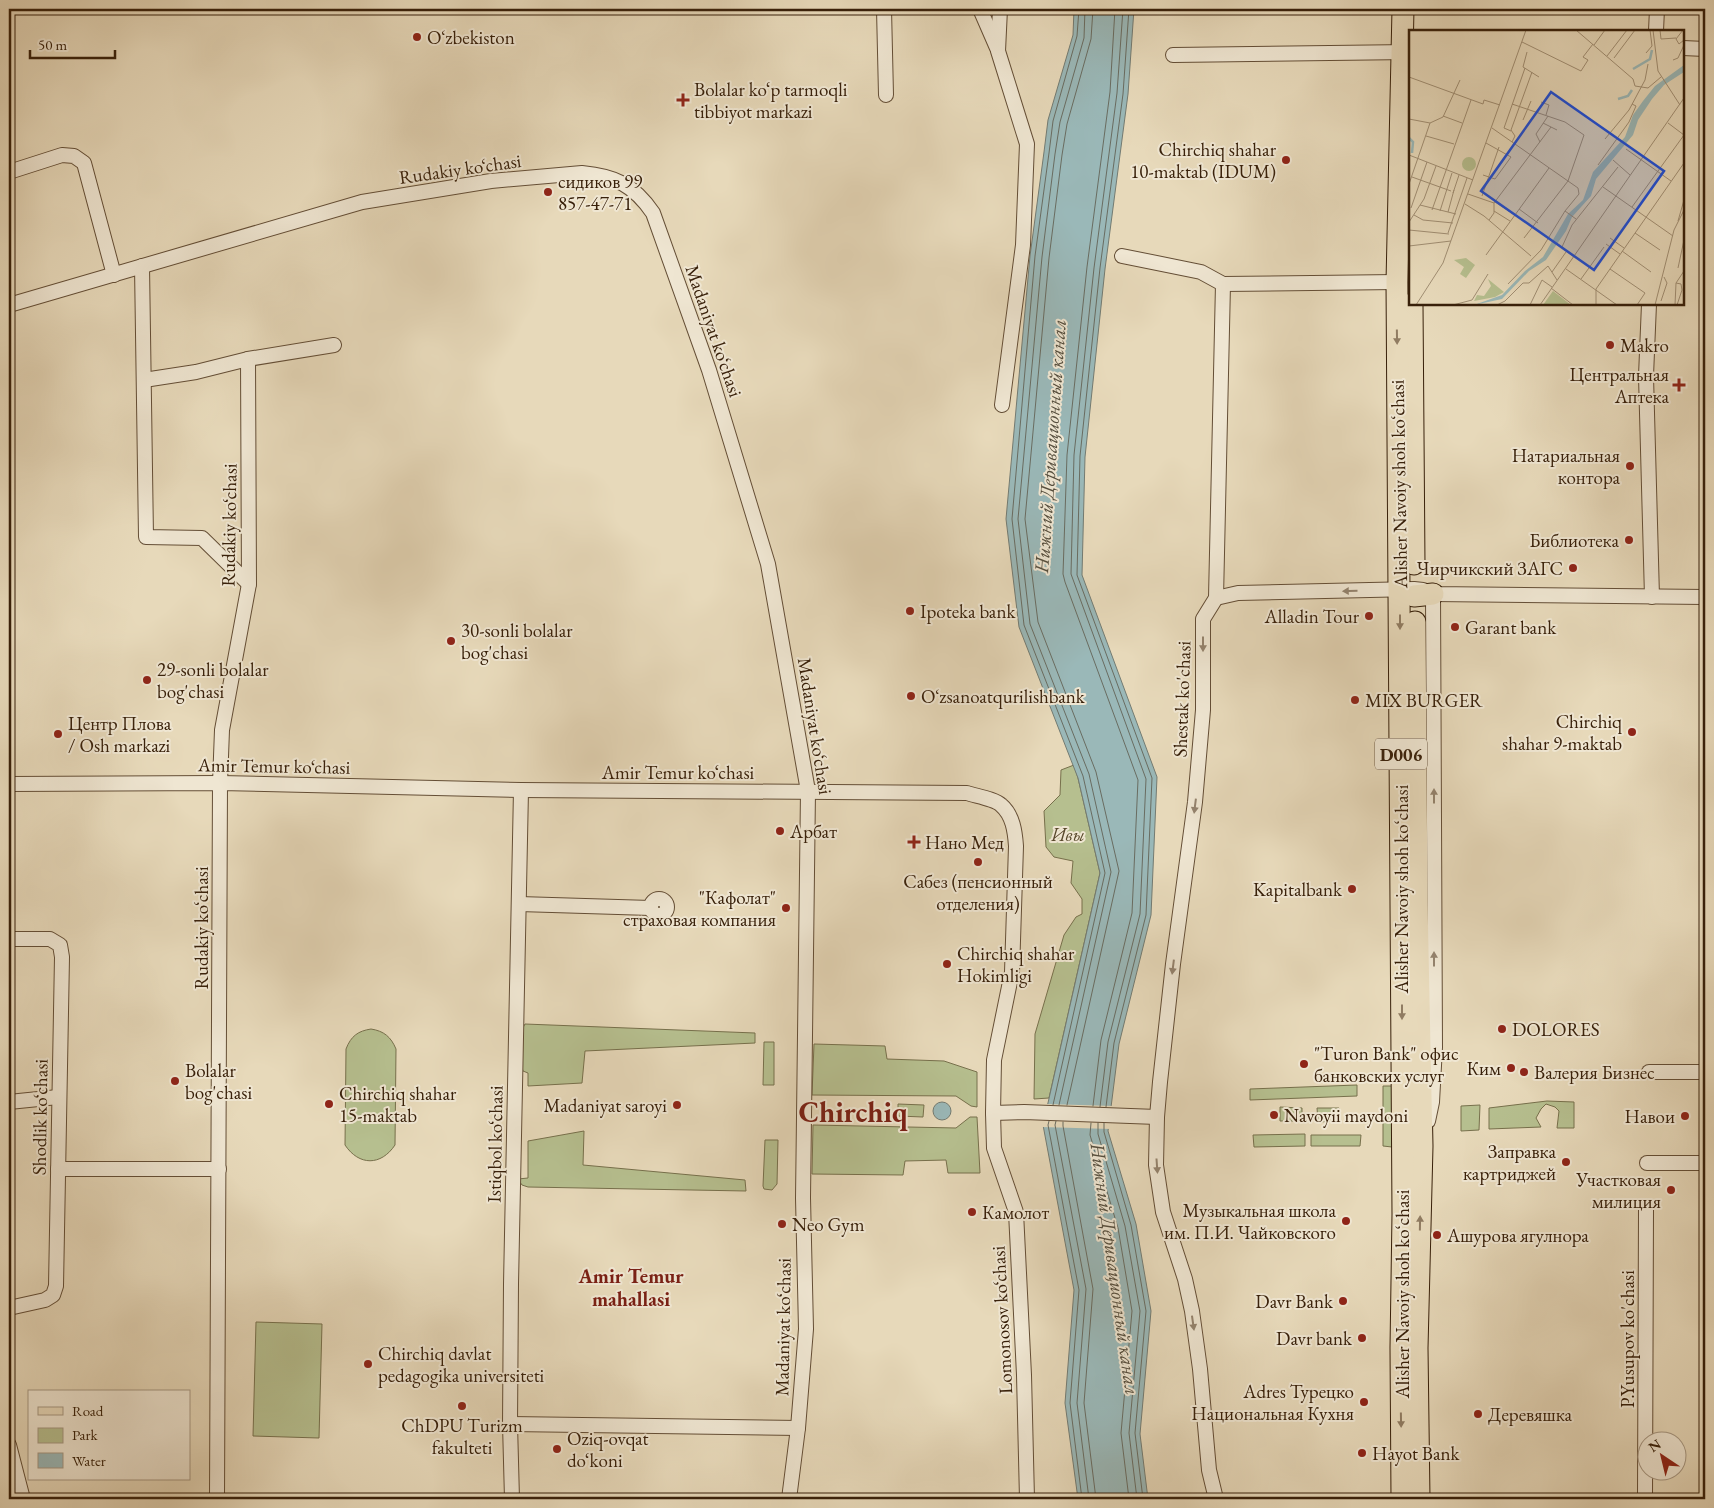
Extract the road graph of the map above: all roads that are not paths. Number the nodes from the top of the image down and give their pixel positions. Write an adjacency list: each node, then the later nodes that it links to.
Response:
1 (884, 9): 14 (street)
2 (980, 9): 11 (street)
3 (1000, 9): 11 (street)
4 (1402, 9): 12 (main road, Alisher Navoiy shoh koʻchasi / D006)
5 (1417, 9): 7 (main road)
6 (1657, 9): 8 (street)
7 (1417, 30)
8 (1656, 30)
9 (1684, 48): 10 (street)
10 (1705, 49)
11 (998, 51): 28 (street)
12 (1406, 52): 13 (street); 20 (main road, Alisher Navoiy shoh koʻchasi / D006)
13 (1172, 55)
14 (886, 95)
15 (9, 172): 19 (street)
16 (582, 173): 18 (street, Rudakiy ko‘chasi); 37 (street, Madaniyat ko‘chasi)
17 (1122, 256): 21 (street)
18 (142, 266): 19 (street, Rudakiy ko‘chasi); 27 (street)
19 (114, 274): 22 (street, Rudakiy ko‘chasi)
20 (1397, 282): 21 (street); 30 (main road, Alisher Navoiy shoh koʻchasi / D006, one-way to 30)
21 (1223, 284): 33 (street, Shestak ko'chasi)
22 (9, 305)
23 (1412, 305): 30 (main road, Alisher Navoiy shoh koʻchasi / D006)
24 (1649, 305): 31 (street)
25 (334, 345): 26 (street)
26 (248, 359): 27 (street); 29 (street, Rudakiy ko‘chasi)
27 (144, 380): 29 (street)
28 (1002, 404)
29 (249, 584): 34 (street, Rudakiy ko‘chasi)
30 (1415, 592): 31 (street); 33 (street, one-way to 33); 62 (main road, Alisher Navoiy shoh koʻchasi / D006, one-way to 62); 63 (main road, Alisher Navoiy shoh koʻchasi / D006, one-way to 30)
31 (1652, 597): 32 (street)
32 (1705, 597)
33 (1216, 598): 46 (street, Shestak ko'chasi, one-way to 46)
34 (220, 782): 35 (street, Amir Temur ko‘chasi); 36 (street, Amir Temur ko‘chasi); 50 (street, Rudakiy ko‘chasi)
35 (9, 784)
36 (521, 790): 37 (street, Amir Temur ko‘chasi); 38 (street, Istiqbol ko‘chasi)
37 (808, 791): 45 (street, Amir Temur ko‘chasi); 54 (street, Madaniyat ko‘chasi)
38 (519, 904): 39 (street); 53 (street, Istiqbol ko‘chasi)
39 (651, 908)
40 (9, 939): 43 (street, Shodlik ko‘chasi)
41 (1649, 1072): 42 (street)
42 (1705, 1072)
43 (58, 1098): 44 (street); 49 (street, Shodlik ko‘chasi)
44 (9, 1102)
45 (993, 1113): 46 (street); 60 (street, Lomonosov ko‘chasi)
46 (1157, 1117): 61 (street, Shestak ko'chasi, one-way to 61)
47 (1705, 1162): 48 (street)
48 (1647, 1163)
49 (58, 1169): 50 (street); 52 (street, Shodlik ko‘chasi)
50 (219, 1169): 57 (street, Rudakiy ko‘chasi)
51 (1646, 1209): 64 (street, P.Yusupov ko'chasi)
52 (9, 1308)
53 (510, 1424): 54 (street); 58 (street, Istiqbol ko‘chasi)
54 (798, 1428): 59 (street, Madaniyat ko‘chasi)
55 (9, 1446): 56 (street)
56 (23, 1499)
57 (217, 1499)
58 (512, 1499)
59 (788, 1499)
60 (1027, 1499)
61 (1216, 1499)
62 (1402, 1499)
63 (1419, 1499)
64 (1645, 1499)

